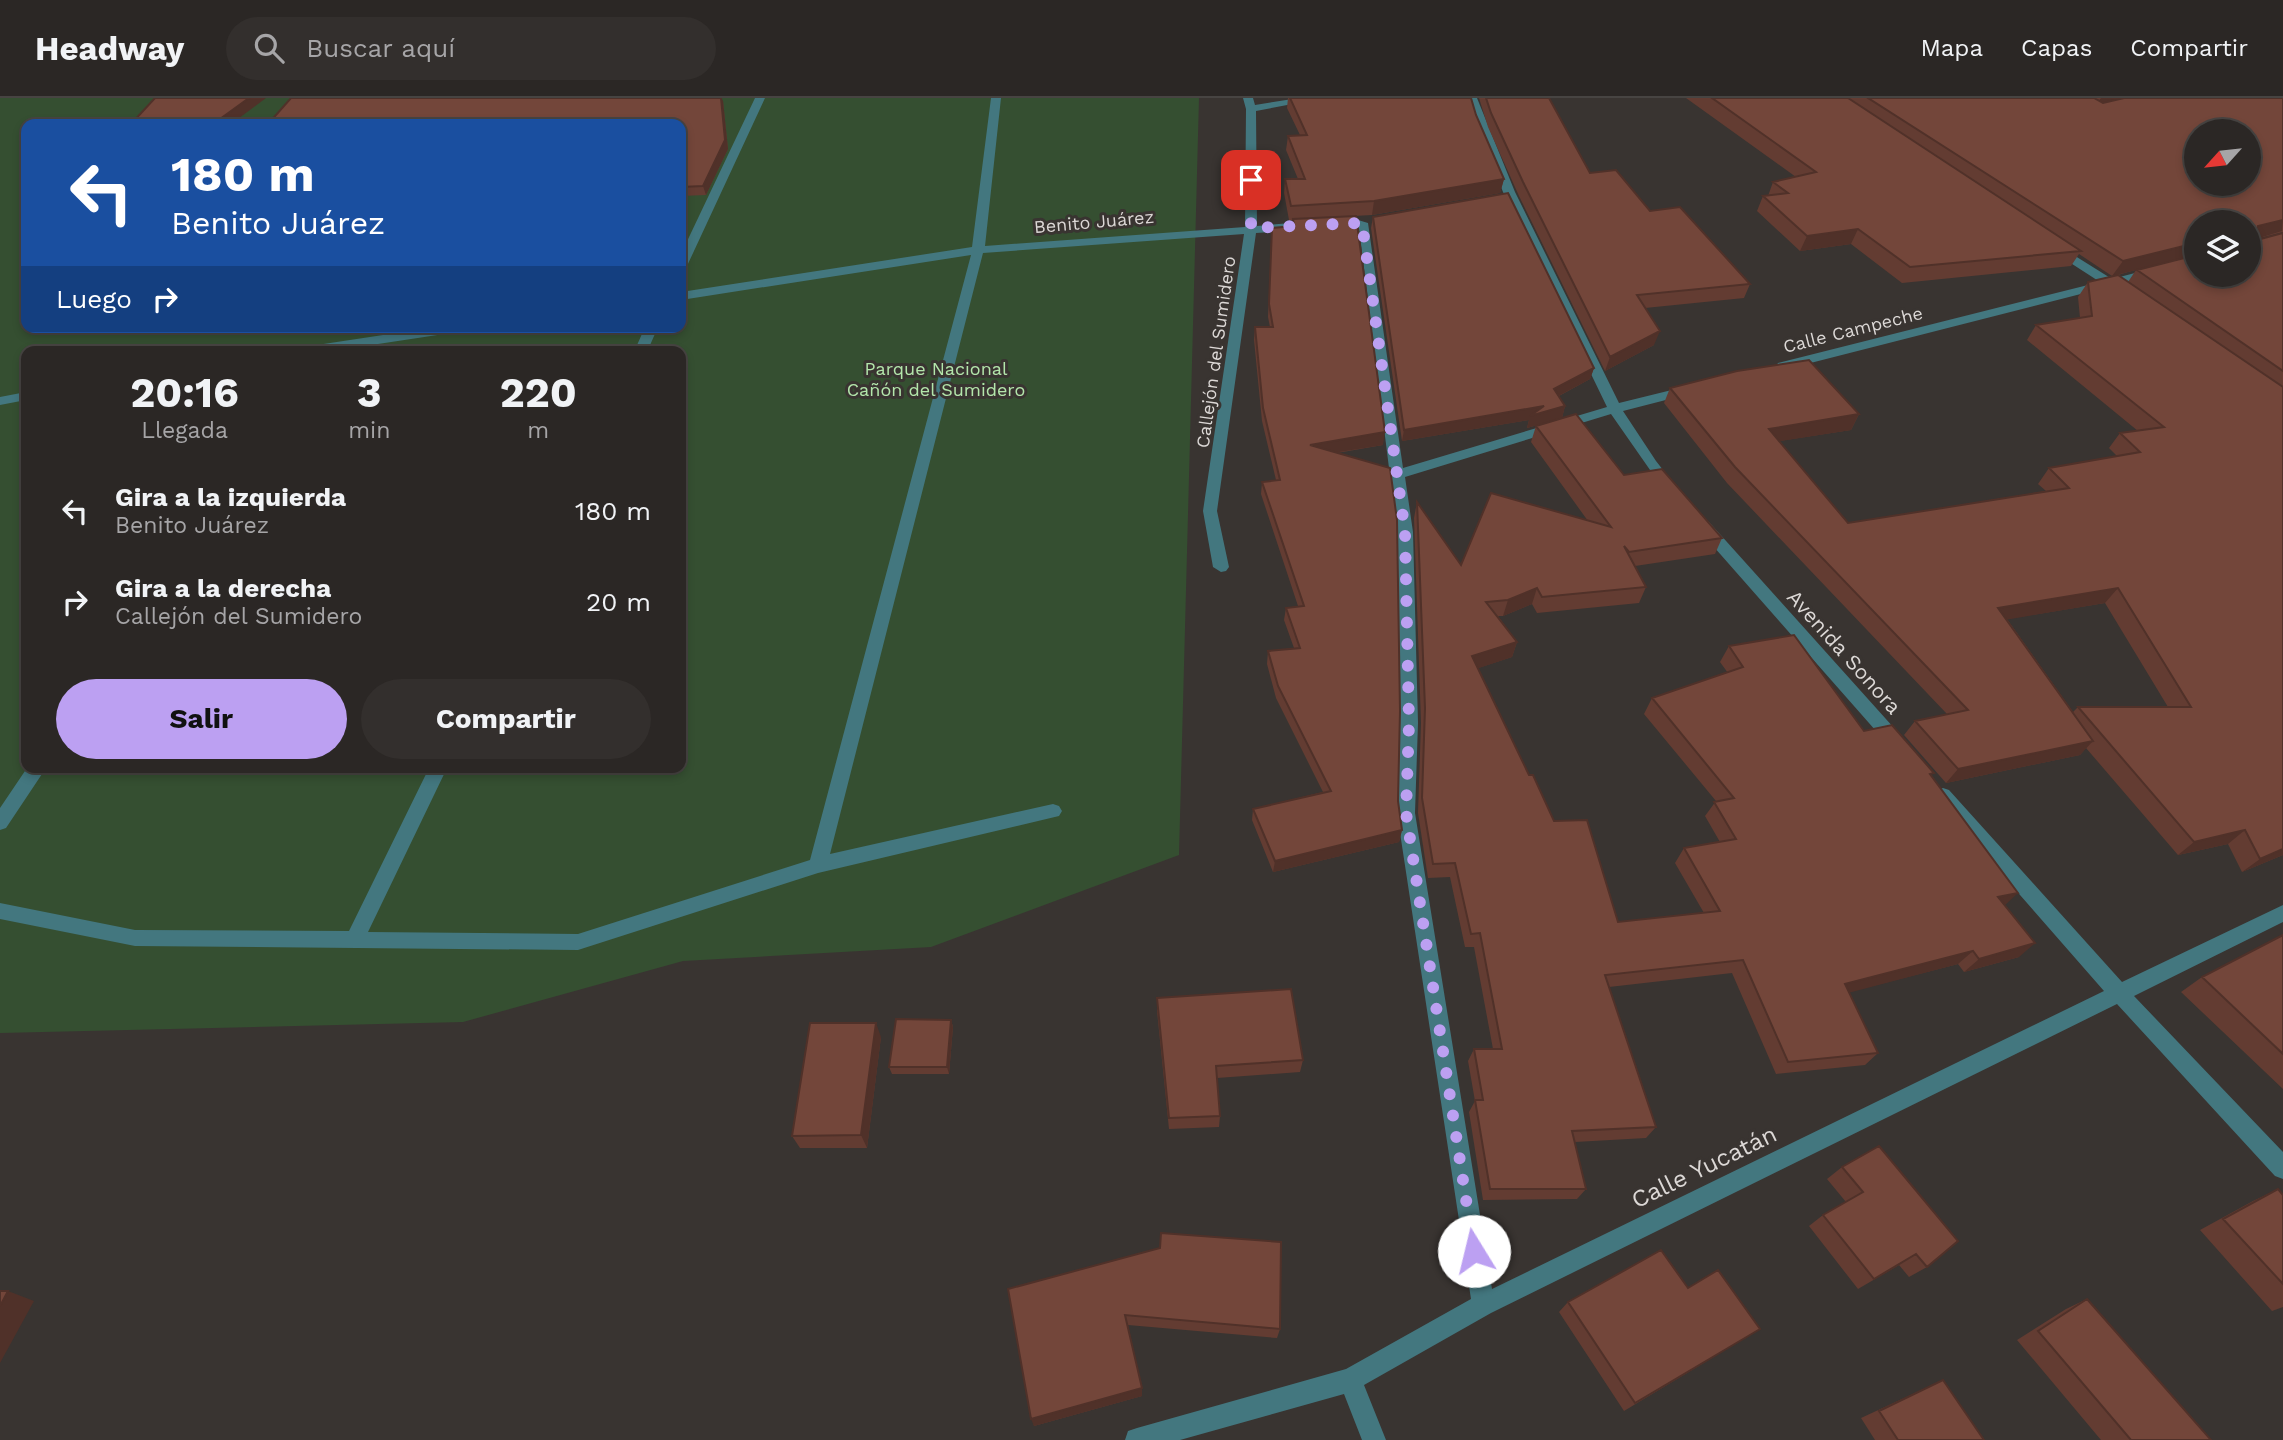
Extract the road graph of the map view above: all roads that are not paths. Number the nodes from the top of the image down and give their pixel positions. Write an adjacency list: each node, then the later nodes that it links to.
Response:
1 (760, 98): 11 (street)
2 (996, 98): 10 (street)
3 (1319, 98): 5 (street)
4 (1472, 98): 22 (street)
5 (1250, 103): 8 (street, Callejón del Sumidero)
6 (1361, 223): 23 (street)
7 (1334, 224): 8 (street, Benito Juárez)
8 (1251, 228): 10 (street, Benito Juárez); 26 (street, Callejón del Sumidero)
9 (2042, 238): 13 (street)
10 (978, 250): 14 (street, Benito Juárez); 33 (street)
11 (686, 255)
12 (2184, 264): 13 (street, Calle Campeche)
13 (2110, 283): 15 (street); 18 (street, Calle Campeche)
14 (686, 295)
15 (2131, 298)
16 (426, 333): 17 (street)
17 (344, 346)
18 (1774, 368)
19 (1707, 385): 22 (street)
20 (21, 397): 21 (street)
21 (0, 401)
22 (1614, 409): 23 (street); 24 (street)
23 (1399, 474): 39 (street)
24 (1677, 496)
25 (1695, 516): 27 (street, Avenida Sonora)
26 (1221, 568)
27 (1907, 755)
28 (34, 773): 32 (street)
29 (436, 773): 36 (street)
30 (1934, 786): 37 (street)
31 (1053, 811): 33 (street)
32 (0, 823)
33 (818, 865): 36 (street)
34 (0, 911): 36 (street)
35 (2283, 913): 37 (street, Calle Yucatán)
36 (354, 941)
37 (2119, 993): 38 (street); 39 (street, Calle Yucatán)
38 (2283, 1168)
39 (1483, 1306): 40 (street, Calle Yucatán)
40 (1350, 1380): 41 (street, Calle Yucatán); 42 (street)
41 (1138, 1440)
42 (1374, 1440)

